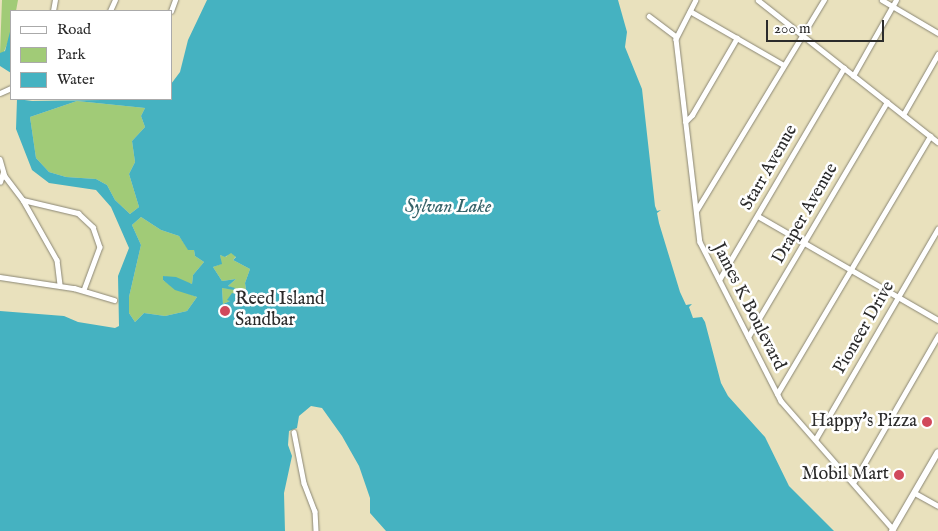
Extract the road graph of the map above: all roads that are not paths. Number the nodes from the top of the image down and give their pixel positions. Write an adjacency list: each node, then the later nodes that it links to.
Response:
1 (696, 0): 7 (street)
2 (758, 0): 10 (street)
3 (824, 0): 10 (street)
4 (882, 0): 6 (street)
5 (896, 0): 6 (street)
6 (892, 6): 9 (street); 16 (street)
7 (690, 11): 11 (street); 12 (street)
8 (649, 16): 11 (street)
9 (938, 33)
10 (802, 35): 14 (street); 15 (street)
11 (676, 36): 19 (street, James K Boulevard)
12 (737, 38): 14 (street); 19 (street)
13 (938, 54): 18 (street)
14 (784, 65): 26 (street)
15 (844, 68): 16 (street); 27 (street, Starr Avenue)
16 (853, 76): 17 (street)
17 (887, 102): 18 (street); 29 (street, Draper Avenue)
18 (903, 115): 20 (street)
19 (685, 122): 26 (street, James K Boulevard)
20 (930, 136): 21 (street); 30 (street)
21 (938, 142)
22 (0, 159): 23 (street)
23 (3, 172): 24 (street); 25 (street)
24 (0, 182)
25 (23, 200): 33 (street); 34 (street)
26 (696, 211): 32 (street, James K Boulevard)
27 (758, 216): 29 (street); 32 (street, Starr Avenue)
28 (938, 229): 35 (street, Pioneer Drive)
29 (805, 243): 30 (street); 39 (street, Draper Avenue)
30 (852, 270): 35 (street); 40 (street)
31 (0, 277): 33 (street)
32 (719, 280): 39 (street, James K Boulevard)
33 (60, 285): 34 (street)
34 (84, 290): 36 (street)
35 (898, 297): 37 (street); 42 (street, Pioneer Drive)
36 (114, 300)
37 (938, 320)
38 (938, 336): 44 (street)
39 (748, 337): 40 (street, James K Boulevard)
40 (777, 394): 42 (street, James K Boulevard)
41 (294, 432): 48 (street)
42 (815, 440): 44 (street, James K Boulevard)
43 (938, 452): 45 (highway)
44 (853, 483): 47 (street, James K Boulevard)
45 (915, 493): 46 (street); 47 (highway)
46 (938, 506)
47 (893, 530)
48 (316, 531)

